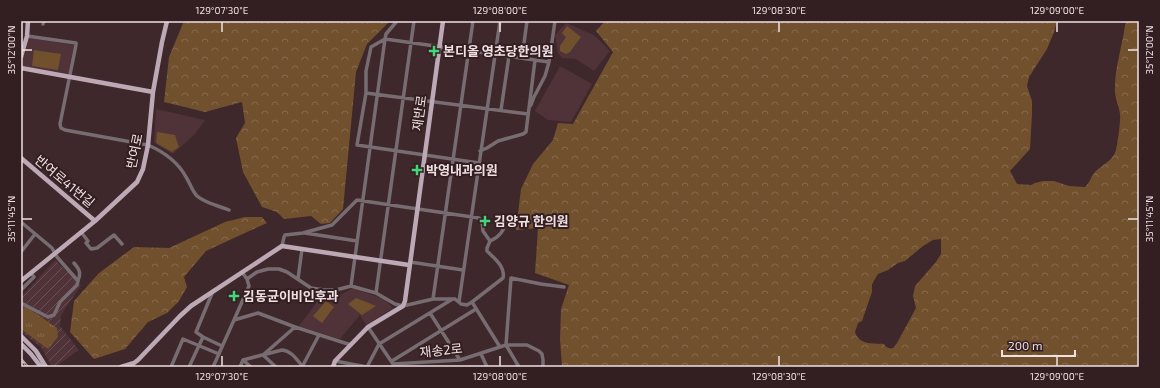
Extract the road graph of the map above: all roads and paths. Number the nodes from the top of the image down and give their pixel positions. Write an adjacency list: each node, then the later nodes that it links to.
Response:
1 (28, 21): 10 (main road)
2 (167, 21): 23 (main road, 반여로)
3 (397, 21): 11 (street)
4 (414, 21): 12 (street)
5 (444, 21): 13 (main road, 재반로)
6 (473, 21): 14 (street)
7 (500, 21): 15 (street)
8 (527, 21): 18 (street)
9 (554, 21): 20 (street)
10 (27, 36): 17 (main road); 22 (street)
11 (385, 39): 12 (street); 24 (street); 25 (street)
12 (412, 43): 13 (street); 26 (street)
13 (440, 46): 14 (street); 27 (main road, 재반로)
14 (468, 50): 15 (street); 28 (street)
15 (495, 54): 16 (street); 29 (street)
16 (509, 56): 18 (street); 31 (street)
17 (21, 57)
18 (522, 58): 19 (street)
19 (535, 60): 20 (street); 30 (street)
20 (548, 62): 30 (street)
21 (21, 68): 22 (main road)
22 (69, 77): 23 (main road); 33 (street)
23 (153, 92): 33 (main road, 반여로)
24 (366, 92): 25 (street); 34 (street)
25 (378, 94): 26 (street); 34 (street)
26 (404, 98): 27 (street); 35 (street)
27 (432, 101): 28 (street); 37 (main road, 재반로)
28 (461, 105): 29 (street); 39 (street)
29 (488, 108): 31 (street); 36 (street)
30 (528, 108): 32 (street)
31 (501, 110): 32 (street)
32 (528, 114): 36 (street)
33 (148, 145): 44 (street); 48 (main road, 반여로)
34 (370, 147): 35 (street); 41 (street)
35 (396, 151): 37 (street); 42 (street)
36 (480, 151): 40 (street)
37 (424, 156): 39 (street); 43 (main road, 재반로)
38 (21, 158): 48 (main road, 반여로41번길)
39 (452, 160): 40 (street); 45 (street)
40 (479, 163): 46 (street)
41 (363, 201): 42 (street); 51 (street); 53 (street)
42 (389, 205): 43 (street); 61 (street)
43 (417, 208): 45 (street); 62 (main road)
44 (229, 210)
45 (445, 212): 46 (street); 64 (street)
46 (471, 216): 54 (street); 65 (street)
47 (507, 219): 54 (street)
48 (95, 221): 50 (main road, 반여로)
49 (21, 222): 52 (street)
50 (81, 232): 55 (street); 59 (main road, 반여로)
51 (302, 233): 53 (street); 56 (street)
52 (34, 234): 58 (street); 59 (street)
53 (357, 241): 60 (street)
54 (490, 241): 80 (street)
55 (122, 244)
56 (282, 246): 57 (main road); 66 (main road)
57 (302, 249): 60 (main road); 69 (street)
58 (21, 252)
59 (55, 253): 67 (main road, 반여로); 71 (street)
60 (355, 257): 61 (main road); 72 (street)
61 (381, 261): 62 (main road); 76 (street)
62 (409, 263): 64 (street); 82 (main road)
63 (74, 264): 71 (street)
64 (438, 266): 65 (street); 77 (street)
65 (463, 270): 79 (street)
66 (242, 272): 68 (street); 75 (main road)
67 (31, 273): 70 (main road, 반여로); 74 (street)
68 (247, 279): 69 (street); 85 (street)
69 (298, 279): 72 (street)
70 (21, 281)
71 (78, 281): 81 (street)
72 (350, 286): 76 (street)
73 (564, 287): 96 (street)
74 (21, 290)
75 (213, 291): 91 (street); 108 (main road)
76 (376, 293): 82 (street)
77 (433, 299): 78 (street); 82 (street)
78 (452, 299): 79 (street); 84 (street)
79 (459, 302): 80 (street)
80 (472, 302): 83 (street)
81 (21, 303)
82 (403, 306): 87 (main road)
83 (476, 309): 88 (street); 98 (street)
84 (430, 313): 88 (street); 93 (street)
85 (234, 320): 86 (street); 97 (street)
86 (295, 327): 89 (street); 101 (street)
87 (368, 327): 93 (street); 95 (main road)
88 (441, 331): 103 (street); 105 (street)
89 (319, 335): 95 (street); 115 (street)
90 (21, 336): 107 (main road)
91 (203, 336): 94 (street); 97 (street)
92 (21, 344): 106 (main road)
93 (379, 344): 105 (street); 117 (street)
94 (198, 345): 99 (street); 109 (street); 110 (street)
95 (351, 345): 104 (main road)
96 (506, 345): 98 (street, 재송2로); 119 (street); 120 (street, 재송2로)
97 (222, 346): 99 (street)
98 (500, 347): 100 (street, 재송2로)
99 (219, 354): 111 (street)
100 (481, 354): 103 (street, 재송2로); 118 (street)
101 (264, 355): 102 (street); 114 (street); 115 (street)
102 (243, 360): 112 (street); 113 (street)
103 (460, 360): 105 (street, 재송2로)
104 (335, 361): 116 (main road); 117 (street)
105 (393, 364)
106 (41, 367)
107 (46, 367)
108 (121, 367)
109 (170, 367)
110 (189, 367)
111 (213, 367)
112 (240, 367)
113 (250, 367)
114 (276, 367)
115 (303, 367)
116 (333, 367)
117 (367, 367)
118 (486, 367)
119 (519, 367)
120 (543, 367)

